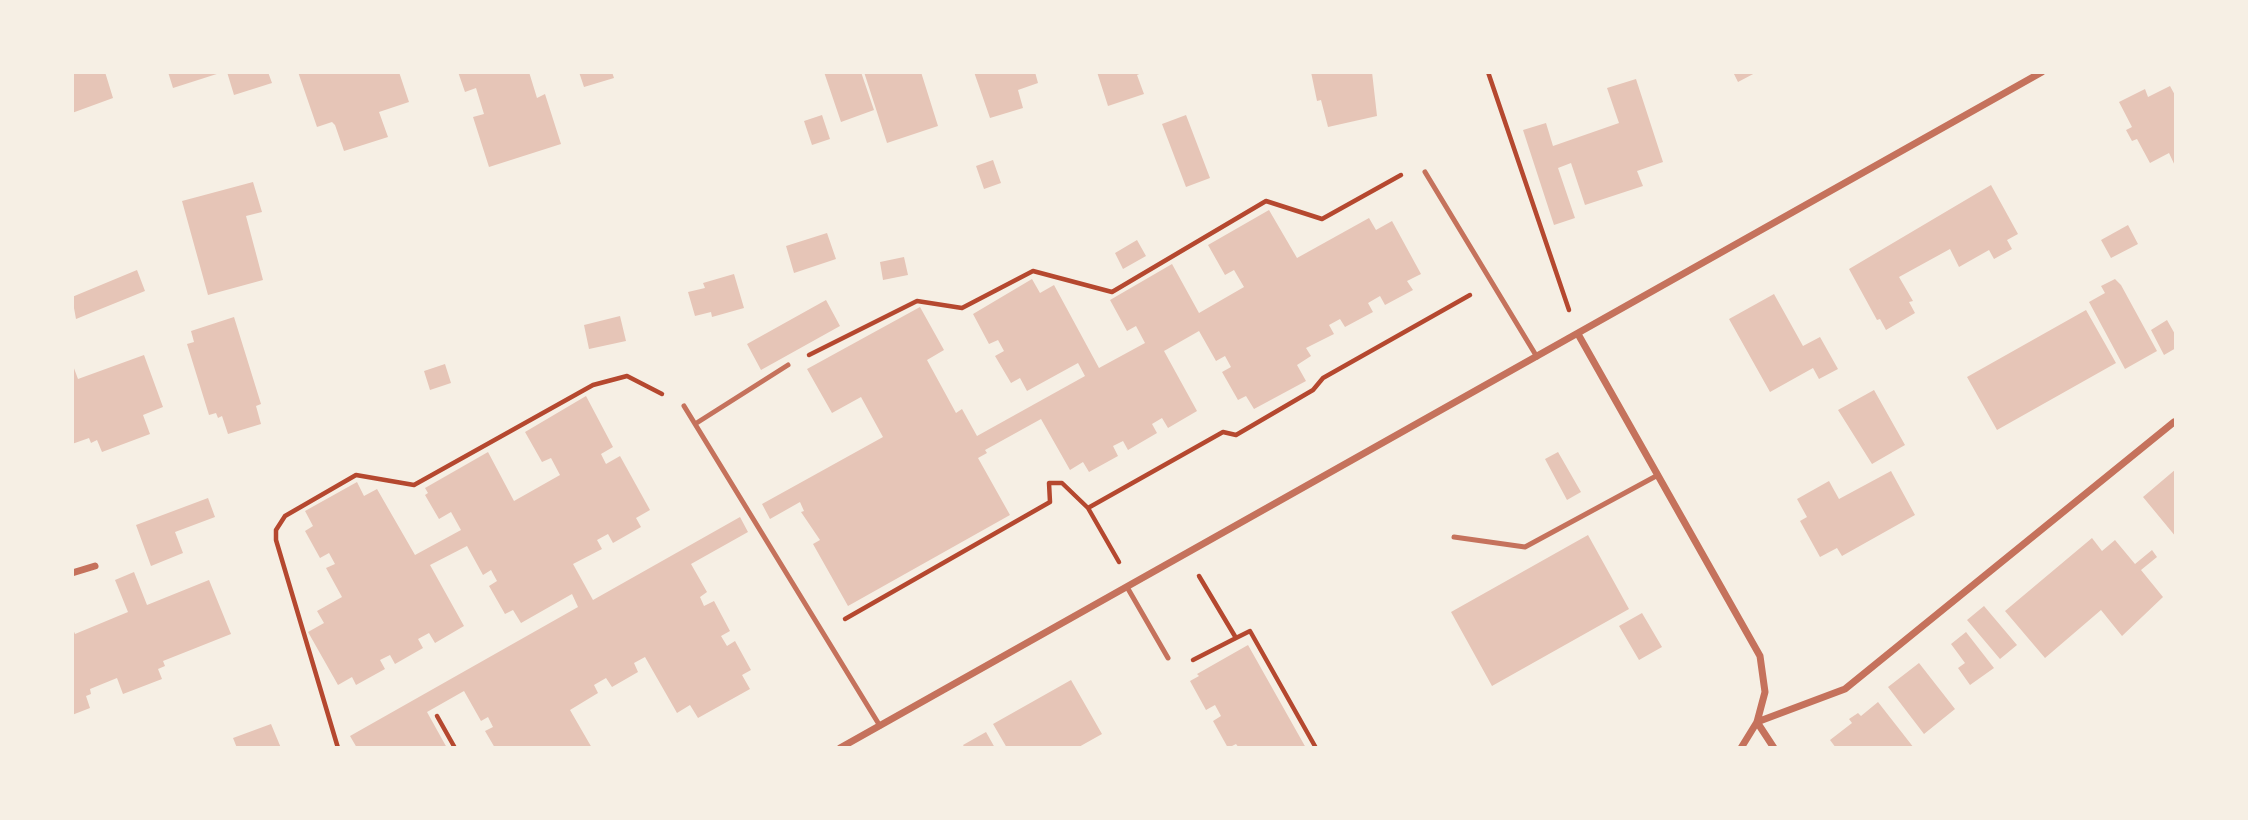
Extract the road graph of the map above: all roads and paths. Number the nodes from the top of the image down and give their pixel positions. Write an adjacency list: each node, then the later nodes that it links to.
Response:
1 (1488, 72): 5 (path)
2 (2042, 72): 5 (street)
3 (1424, 172): 4 (lane); 7 (path)
4 (1492, 283): 6 (lane); 12 (path)
5 (1578, 334): 6 (street); 11 (street)
6 (1537, 357): 14 (street)
7 (788, 365): 10 (lane)
8 (684, 406): 10 (lane); 24 (path)
9 (2174, 422): 22 (street)
10 (695, 424): 18 (lane)
11 (1658, 475): 13 (lane); 22 (street)
12 (1088, 508): 17 (path); 18 (path)
13 (1454, 537)
14 (1186, 554): 17 (street); 19 (path)
15 (95, 566): 16 (street)
16 (72, 573)
17 (1129, 586): 20 (lane); 23 (street)
18 (822, 632): 23 (lane)
19 (1236, 638): 20 (path); 27 (path)
20 (1168, 658)
21 (437, 716): 25 (path)
22 (1757, 722): 28 (street); 29 (street)
23 (880, 726): 26 (street)
24 (338, 748)
25 (455, 748)
26 (840, 748)
27 (1316, 748)
28 (1741, 748)
29 (1774, 748)

